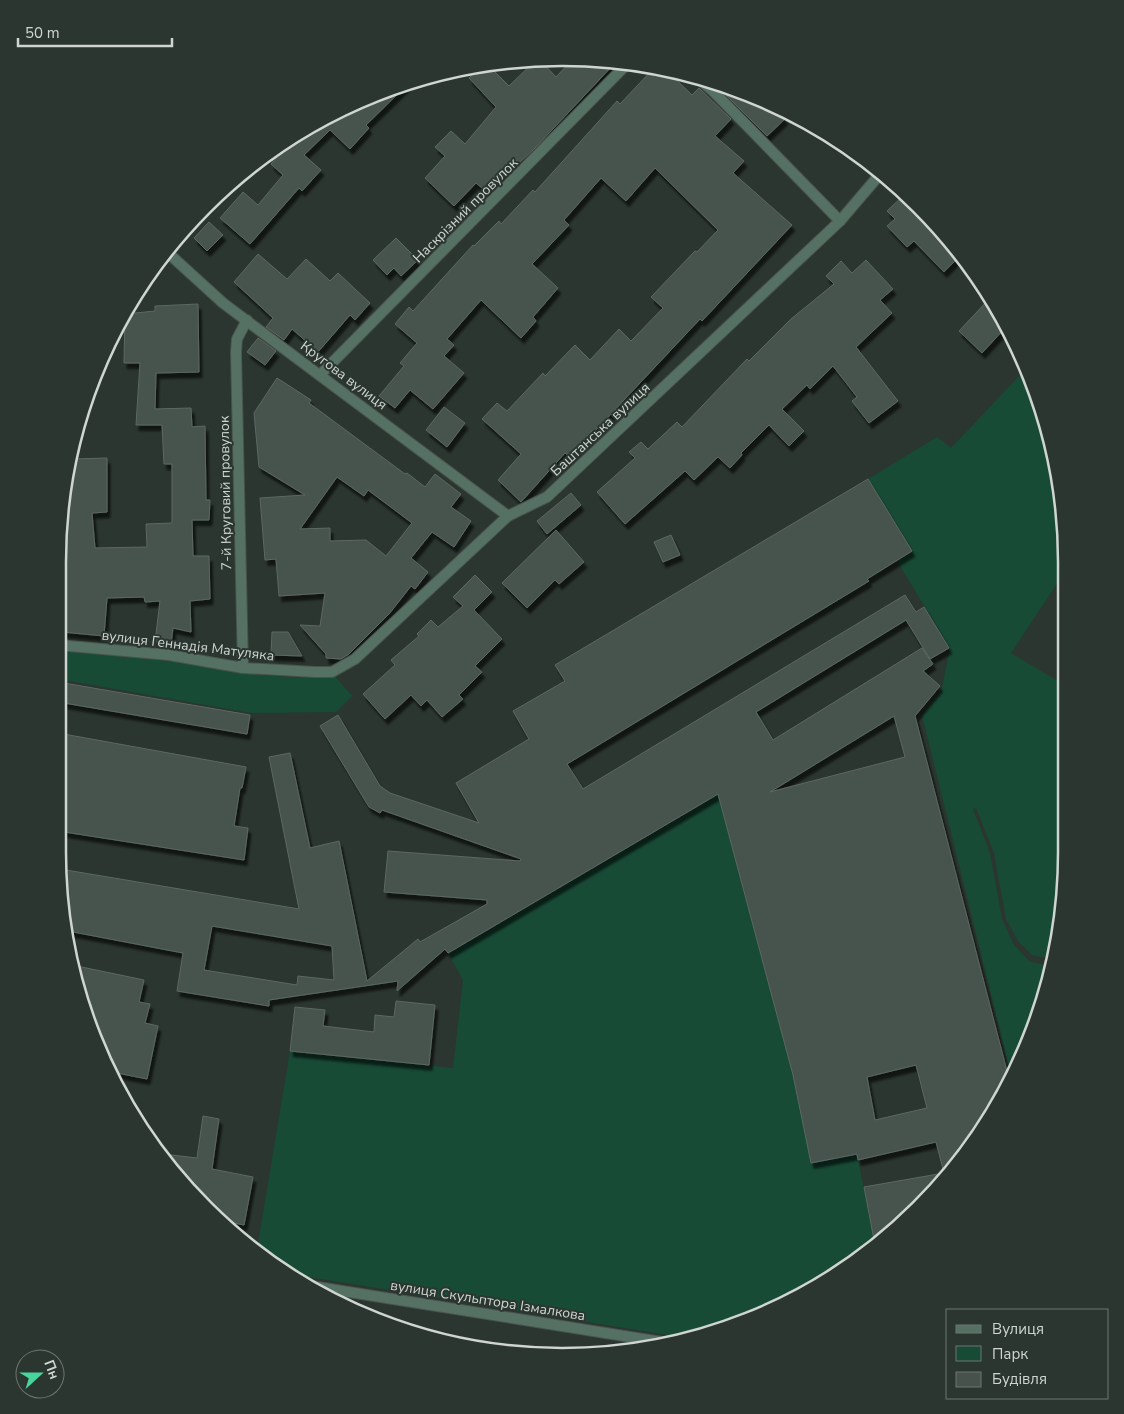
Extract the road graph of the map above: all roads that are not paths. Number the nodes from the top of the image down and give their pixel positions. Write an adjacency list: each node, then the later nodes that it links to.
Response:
1 (622, 70): 7 (street, Наскрізний провулок)
2 (712, 90): 4 (street)
3 (876, 179): 4 (street, Баштанська вулиця)
4 (840, 221): 8 (street, Баштанська вулиця)
5 (172, 256): 6 (street, Кругова вулиця)
6 (247, 320): 7 (street, Кругова вулиця); 10 (street, 7-й Круговий провулок)
7 (321, 374): 8 (street, Кругова вулиця)
8 (508, 516): 11 (street, Баштанська вулиця)
9 (66, 646): 10 (street, вулиця Геннадія Матуляка)
10 (243, 668): 11 (street, вулиця Геннадія Матуляка)
11 (315, 672)
12 (328, 1289): 13 (street, вулиця Скульптора Ізмалкова)
13 (639, 1342)

